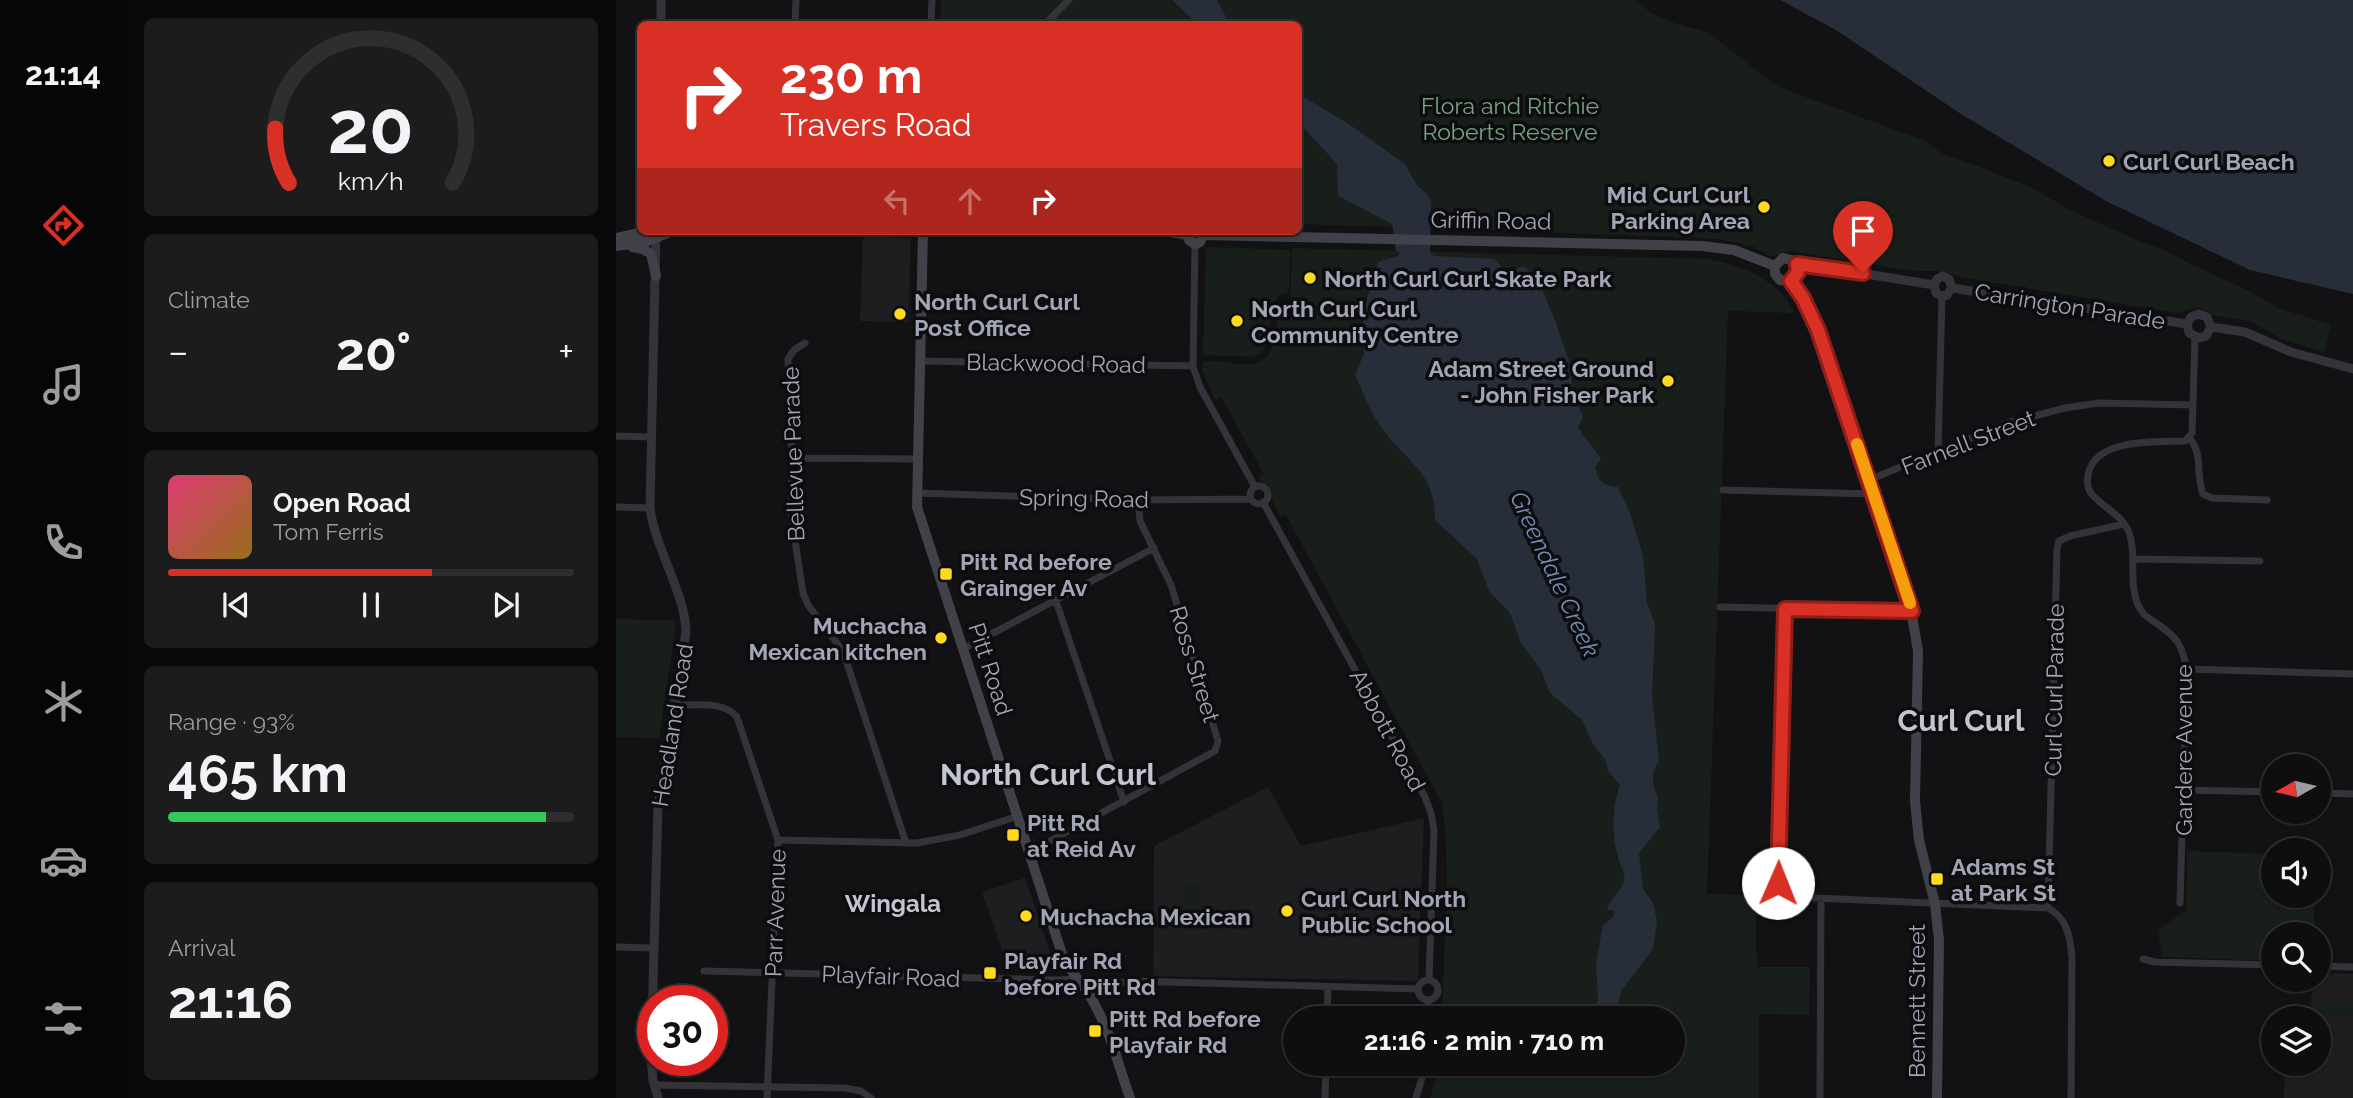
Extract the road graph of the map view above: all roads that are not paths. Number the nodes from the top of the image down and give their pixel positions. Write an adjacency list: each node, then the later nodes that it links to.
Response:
1 (661, 0): 5 (street)
2 (796, 0): 6 (street)
3 (932, 0): 7 (street)
4 (1069, 0): 8 (street)
5 (661, 21)
6 (795, 21)
7 (931, 21)
8 (1048, 21)
9 (649, 235): 13 (main road)
10 (653, 235): 16 (street, Headland Road)
11 (923, 235): 25 (main road, Pitt Road)
12 (1195, 235): 15 (main road, Griffin Road); 26 (street, Abbott Road)
13 (618, 243): 16 (main road)
14 (1797, 264): 15 (main road); 17 (main road); 18 (street)
15 (1775, 267): 17 (main road)
16 (656, 276): 30 (street, Headland Road)
17 (1791, 281): 35 (main road, Bennett Street)
18 (1934, 285): 19 (street); 20 (street)
19 (1952, 288): 20 (street); 21 (street, Carrington Parade)
20 (1941, 296): 32 (street)
21 (2187, 324): 22 (street); 23 (street)
22 (2211, 327): 23 (street); 27 (street)
23 (2195, 338): 28 (street)
24 (805, 343): 33 (street, Bellevue Parade)
25 (919, 360): 26 (street, Blackwood Road); 34 (main road, Pitt Road)
26 (1193, 366): 36 (street, Abbott Road)
27 (2353, 369)
28 (2193, 405): 31 (street); 32 (street, Farnell Street)
29 (616, 436): 30 (street)
30 (652, 437): 45 (street, Headland Road)
31 (2190, 438): 42 (street); 46 (street)
32 (1938, 453): 35 (street, Farnell Street)
33 (792, 458): 34 (street); 65 (street, Bellevue Parade)
34 (917, 459): 38 (main road, Pitt Road)
35 (1869, 480): 39 (main road, Bennett Street)
36 (1255, 487): 40 (street); 43 (street, Abbott Road)
37 (1723, 490): 39 (street)
38 (916, 493): 41 (street, Spring Road); 54 (main road, Pitt Road)
39 (1874, 494): 53 (main road, Bennett Street)
40 (1251, 499): 41 (street, Spring Road); 43 (street)
41 (1138, 500): 47 (street, Ross Street)
42 (2267, 500)
43 (1263, 502): 80 (street, Abbott Road)
44 (616, 507): 45 (street)
45 (650, 508): 57 (street, Headland Road)
46 (2124, 524): 48 (street, Gardere Avenue); 70 (street, Curl Curl Parade)
47 (1154, 548): 50 (street); 62 (street, Ross Street)
48 (2133, 559): 49 (street); 55 (street, Gardere Avenue)
49 (2260, 561)
50 (1056, 601): 54 (street); 62 (street)
51 (1720, 607): 52 (street)
52 (1785, 609): 53 (street); 67 (street)
53 (1912, 611): 69 (main road, Bennett Street)
54 (963, 649): 63 (main road, Pitt Road)
55 (2187, 669): 56 (street); 58 (street, Gardere Avenue)
56 (2353, 674)
57 (674, 705): 64 (street, Parr Avenue); 72 (street, Headland Road)
58 (2183, 790): 59 (street); 68 (street, Gardere Avenue)
59 (2261, 792)
60 (2331, 793): 61 (street)
61 (2353, 794)
62 (1124, 802): 66 (street, Ross Street)
63 (1018, 816): 65 (street); 66 (main road, Pitt Road)
64 (778, 840): 65 (street); 78 (street, Parr Avenue)
65 (905, 843)
66 (1030, 852): 79 (main road, Pitt Road)
67 (1821, 899): 69 (street); 99 (street)
68 (2180, 903)
69 (1935, 904): 70 (street); 100 (main road, Bennett Street)
70 (2048, 908): 101 (street)
71 (616, 947): 72 (street)
72 (653, 948): 89 (street, Headland Road)
73 (2143, 958): 74 (street)
74 (2261, 965)
75 (2331, 966): 76 (street)
76 (2353, 967)
77 (704, 971): 78 (street, Playfair Road)
78 (774, 973): 79 (street, Playfair Road); 90 (street, Parr Avenue)
79 (1079, 979): 83 (main road, Pitt Road)
80 (1429, 980): 82 (street); 84 (street, Abbott Road)
81 (1328, 987): 82 (street); 83 (street); 85 (street)
82 (1418, 989): 84 (street)
83 (1089, 994): 96 (main road, Pitt Road)
84 (1428, 1000): 86 (street, Abbott Road)
85 (1327, 1006)
86 (1428, 1006)
87 (1326, 1076): 97 (street)
88 (1422, 1076): 98 (street)
89 (654, 1085): 90 (street); 92 (street, Headland Road)
90 (767, 1087): 91 (street); 93 (street, Parr Avenue)
91 (851, 1089): 94 (street); 95 (street)
92 (658, 1098)
93 (767, 1098)
94 (852, 1098)
95 (872, 1098)
96 (1130, 1098)
97 (1325, 1098)
98 (1416, 1098)
99 (1820, 1098)
100 (1937, 1098)
101 (2071, 1098)

